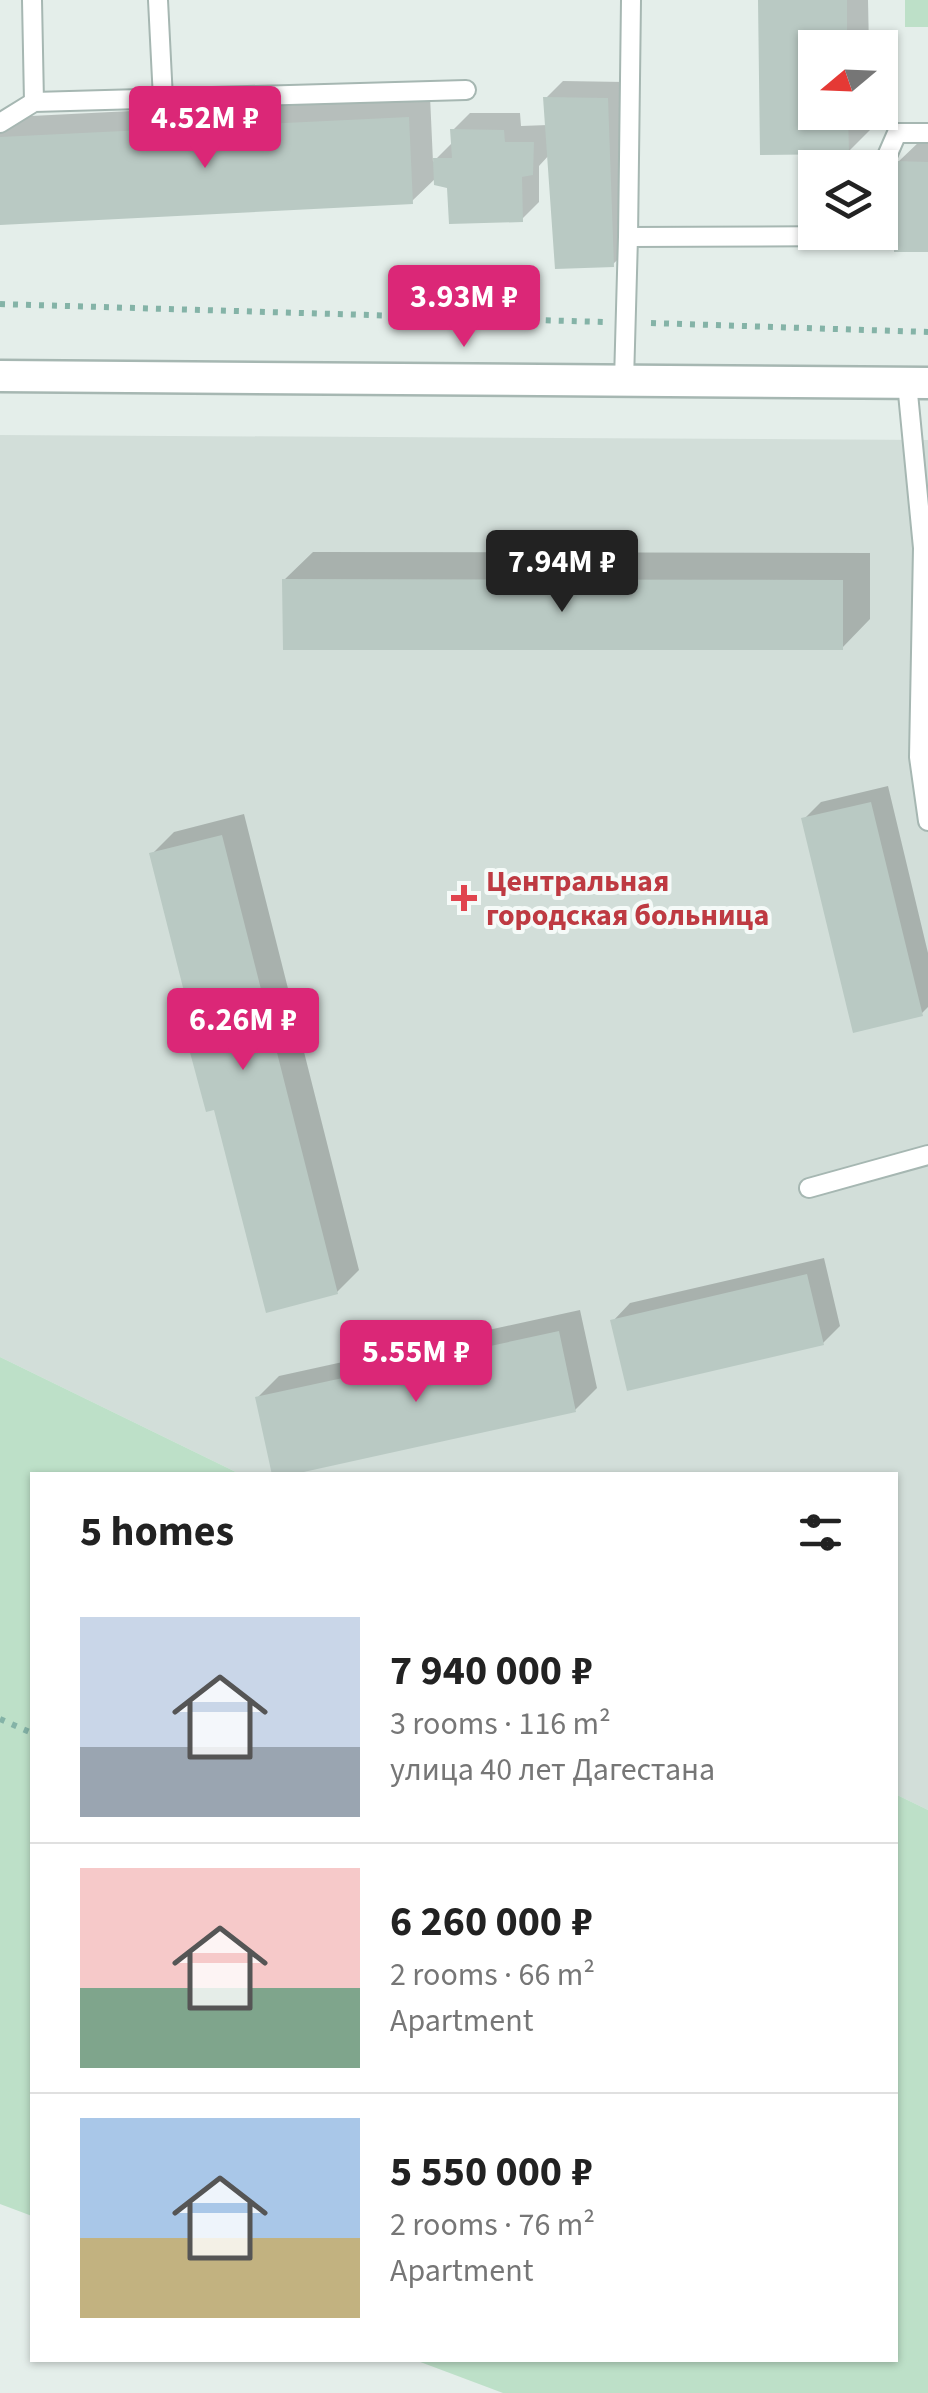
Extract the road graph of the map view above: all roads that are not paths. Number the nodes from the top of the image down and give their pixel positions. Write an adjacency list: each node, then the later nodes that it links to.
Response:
1 (32, 0): 6 (lane)
2 (158, 0): 5 (lane)
3 (631, 0): 11 (lane)
4 (466, 90): 5 (lane)
5 (163, 99): 6 (lane)
6 (34, 102): 7 (lane)
7 (0, 123)
8 (928, 132): 9 (lane)
9 (890, 150)
10 (798, 236): 11 (lane)
11 (628, 237): 13 (lane)
12 (0, 376): 13 (street)
13 (624, 381): 14 (street)
14 (917, 383): 15 (lane)
15 (928, 821)
16 (928, 1155): 17 (lane)
17 (809, 1188)

